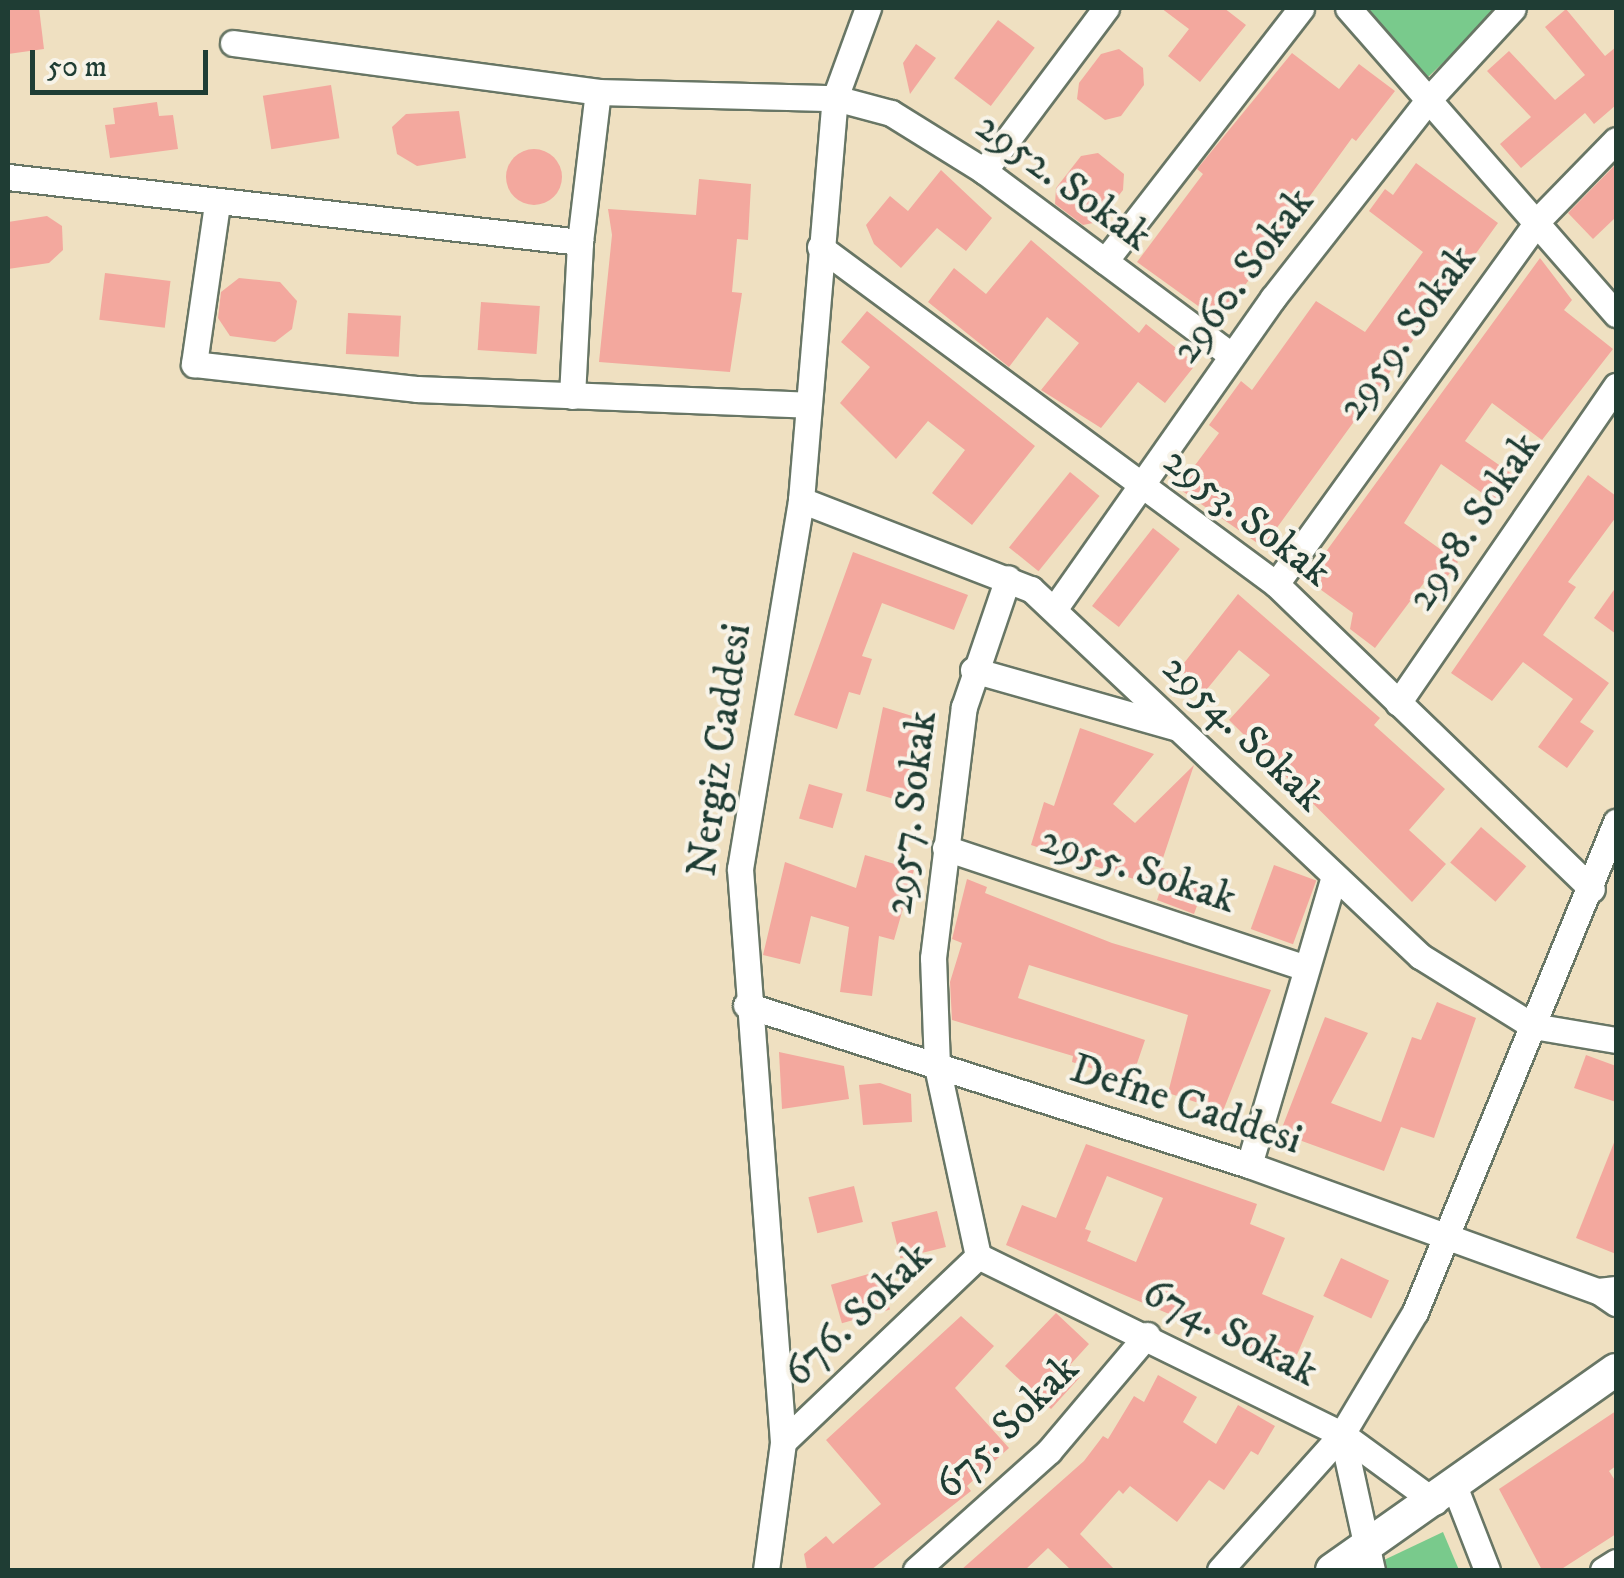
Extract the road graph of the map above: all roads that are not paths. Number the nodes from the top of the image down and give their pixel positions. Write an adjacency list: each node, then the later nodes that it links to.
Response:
1 (868, 8): 8 (street, Nergiz Caddesi)
2 (1106, 8): 11 (street)
3 (1301, 8): 17 (street)
4 (1348, 8): 9 (street)
5 (1513, 8): 9 (street, 2960. Sokak)
6 (234, 44): 7 (street, 2952. Sokak)
7 (598, 92): 8 (street, 2952. Sokak); 15 (street)
8 (835, 98): 11 (street, 2952. Sokak); 16 (street, Nergiz Caddesi)
9 (1430, 98): 14 (street); 19 (street, 2960. Sokak)
10 (1616, 140): 14 (street, 2959. Sokak)
11 (984, 172): 17 (street, 2952. Sokak)
12 (8, 177): 13 (street)
13 (217, 204): 15 (street); 21 (street)
14 (1539, 219): 18 (street); 26 (street, 2959. Sokak)
15 (580, 242): 21 (street)
16 (820, 247): 22 (street, Nergiz Caddesi); 23 (street, 2953. Sokak)
17 (1105, 261): 19 (street, 2952. Sokak)
18 (1616, 314)
19 (1231, 355): 23 (street, 2960. Sokak)
20 (1616, 386): 29 (street, 2958. Sokak)
21 (572, 396): 22 (street)
22 (808, 405): 24 (street, Nergiz Caddesi)
23 (1142, 484): 26 (street, 2953. Sokak); 27 (street, 2960. Sokak)
24 (801, 500): 25 (street, 2954. Sokak); 36 (street, Nergiz Caddesi)
25 (1008, 578): 27 (street, 2954. Sokak); 28 (street, 2957. Sokak)
26 (1276, 584): 29 (street, 2953. Sokak)
27 (1055, 608): 30 (street, 2954. Sokak)
28 (973, 670): 30 (street); 32 (street, 2957. Sokak)
29 (1398, 703): 34 (street, 2953. Sokak)
30 (1180, 728): 33 (street, 2954. Sokak)
31 (1616, 822): 34 (street)
32 (944, 848): 35 (street, 2955. Sokak); 39 (street, 2957. Sokak)
33 (1334, 876): 35 (street); 37 (street, 2954. Sokak)
34 (1592, 888): 37 (street)
35 (1306, 968): 40 (street)
36 (746, 1005): 39 (street, Defne Caddesi); 47 (street, Nergiz Caddesi)
37 (1533, 1026): 38 (street, 2954. Sokak); 41 (street)
38 (1616, 1040)
39 (938, 1066): 40 (street, Defne Caddesi); 42 (street, 676. Sokak)
40 (1248, 1165): 41 (street, Defne Caddesi)
41 (1448, 1240): 43 (street, Defne Caddesi); 46 (street)
42 (978, 1256): 44 (street, 674. Sokak); 47 (street, 676. Sokak)
43 (1610, 1294)
44 (1147, 1335): 46 (street, 674. Sokak); 52 (street, 675. Sokak)
45 (1616, 1370): 48 (main road)
46 (1342, 1434): 48 (street, 674. Sokak); 49 (street); 53 (street)
47 (783, 1442): 51 (street, Nergiz Caddesi)
48 (1445, 1495): 49 (main road); 55 (street)
49 (1369, 1560): 54 (main road)
50 (1616, 1562): 56 (street)
51 (766, 1570)
52 (916, 1570)
53 (1220, 1570)
54 (1332, 1570)
55 (1487, 1570)
56 (1604, 1570)

